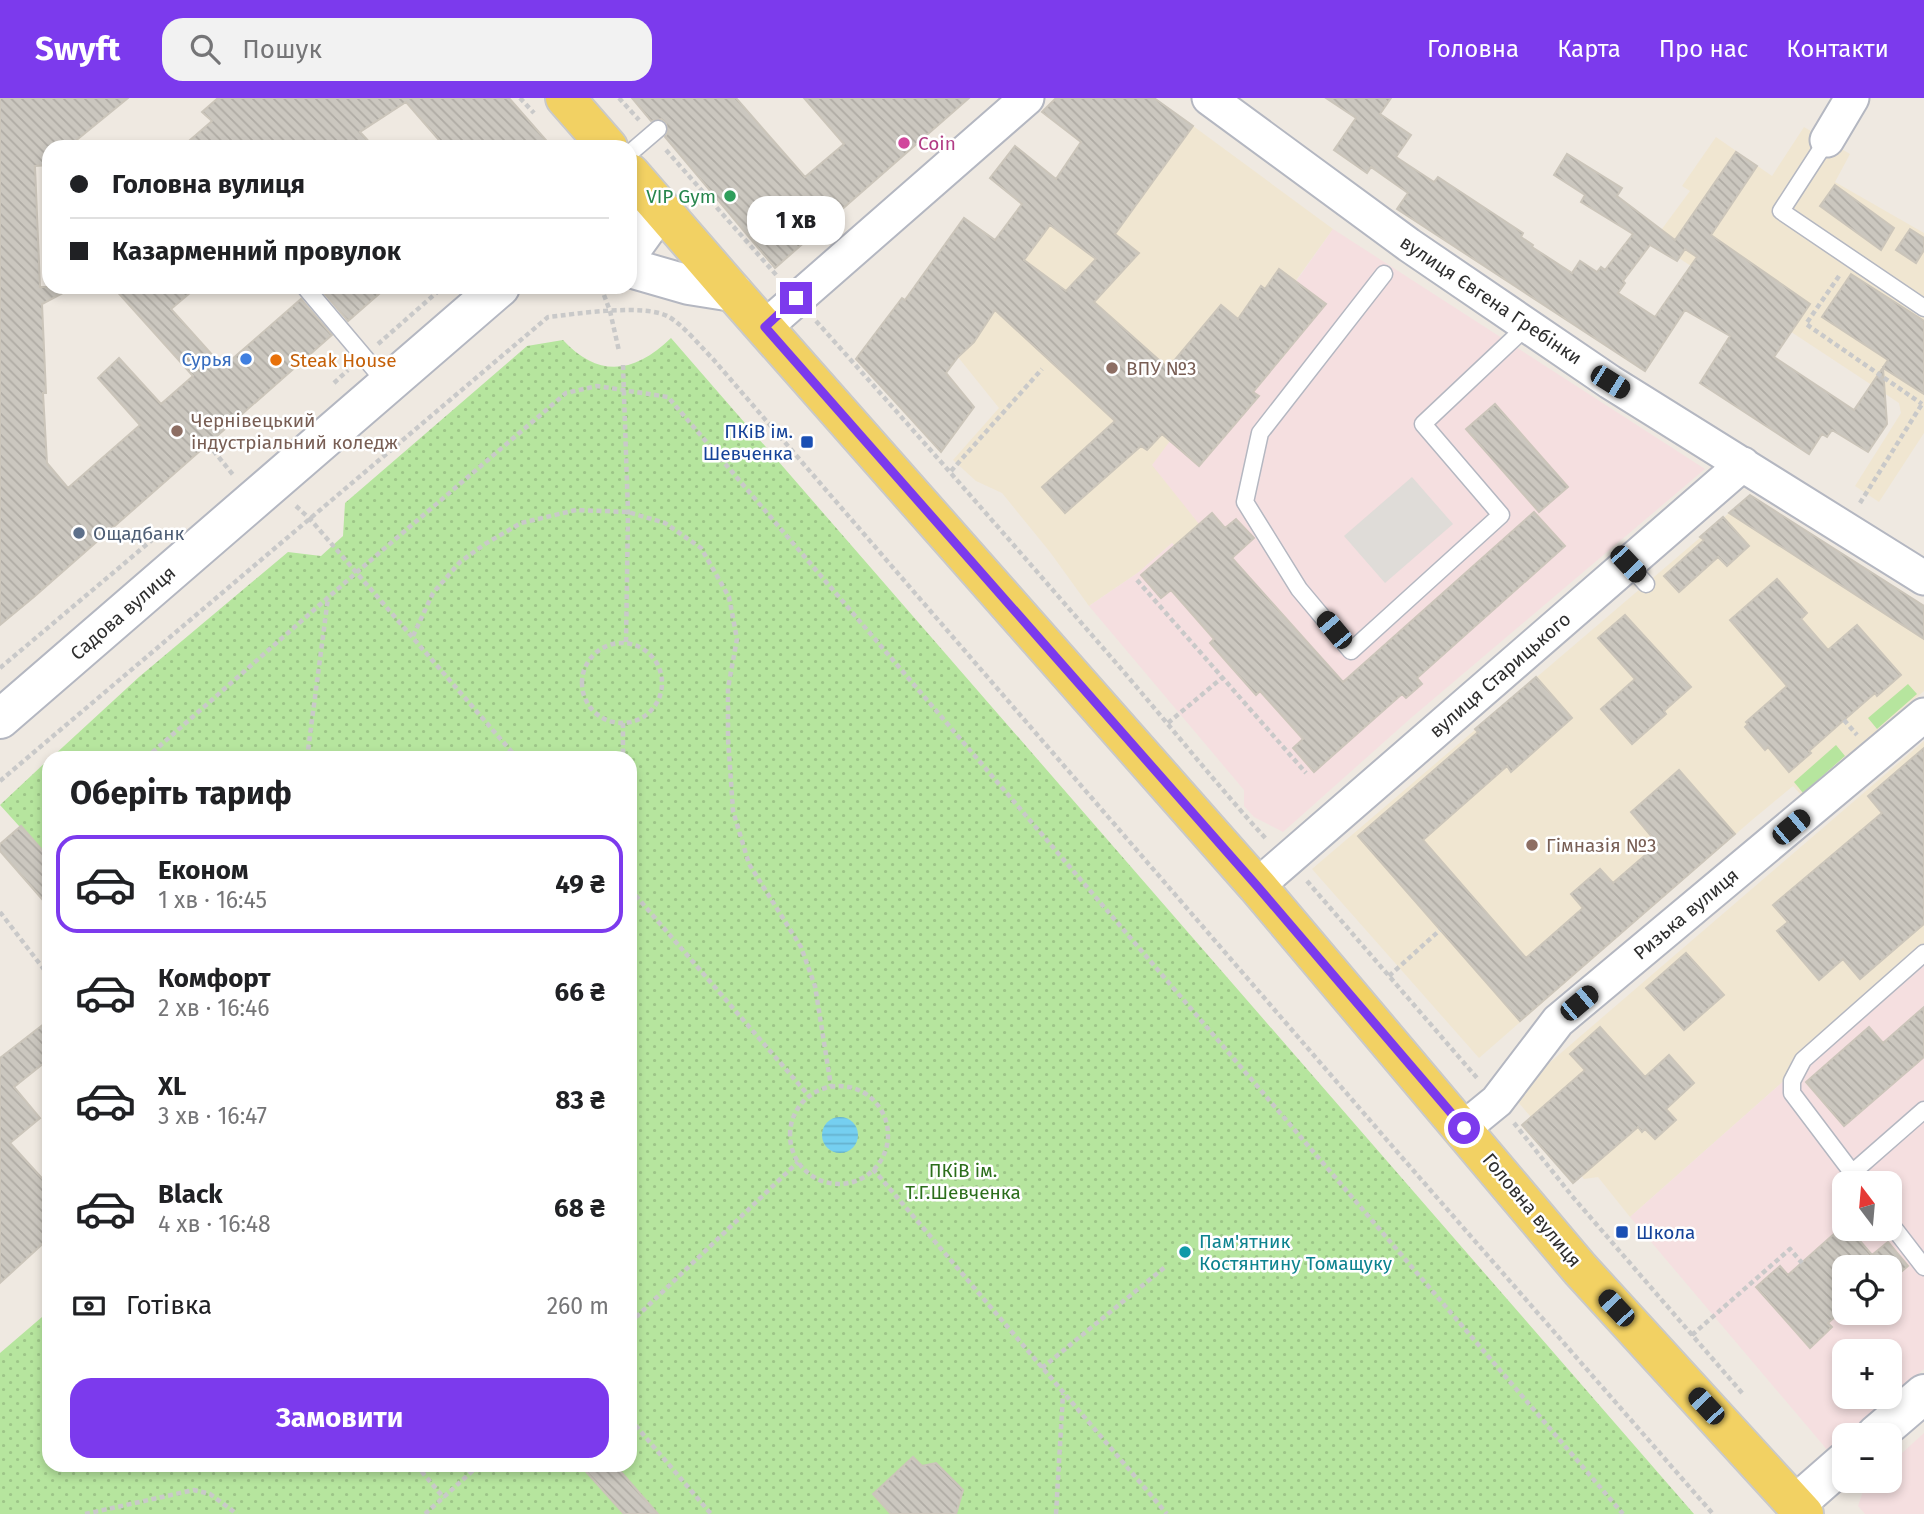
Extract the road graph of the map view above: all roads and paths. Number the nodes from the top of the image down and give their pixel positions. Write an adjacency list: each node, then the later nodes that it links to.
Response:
1 (565, 98): 7 (main road, Головна вулиця)
2 (619, 98): 6 (path)
3 (1027, 98): 26 (street)
4 (1209, 98): 25 (street, вулиця Євгена Гребінки)
5 (1852, 98): 8 (street)
6 (655, 132): 9 (lane); 16 (path)
7 (603, 140)
8 (1826, 140): 13 (lane)
9 (637, 159)
10 (637, 178): 17 (main road, Головна вулиця)
11 (637, 192): 12 (main road)
12 (637, 241)
13 (1850, 259): 22 (lane); 33 (path)
14 (637, 270): 17 (main road)
15 (1384, 274): 25 (lane)
16 (780, 279)
17 (733, 292): 26 (main road, Головна вулиця)
18 (311, 294): 30 (lane)
19 (437, 294): 30 (path)
20 (494, 294): 30 (main road, Садова вулиця)
21 (604, 294): 23 (path)
22 (1924, 307)
23 (610, 312): 27 (path); 39 (path); 103 (path)
24 (809, 313): 35 (path)
25 (1527, 326): 34 (street, вулиця Євгена Гребінки)
26 (765, 327): 61 (main road, Головна вулиця)
27 (619, 351)
28 (623, 365): 32 (path)
29 (1042, 369): 35 (path)
30 (376, 371): 31 (path); 37 (main road, Садова вулиця)
31 (333, 383)
32 (625, 389): 38 (path); 42 (path); 93 (path)
33 (1923, 404): 40 (path)
34 (1743, 464): 40 (street, вулиця Євгена Гребінки); 60 (street, вулиця Старицького)
35 (951, 471): 53 (path)
36 (232, 474): 37 (path)
37 (257, 474): 39 (path); 51 (main road, Садова вулиця)
38 (628, 512): 46 (path); 47 (path); 68 (path)
39 (310, 519): 42 (path); 59 (path)
40 (1843, 526): 43 (street, вулиця Євгена Гребінки)
41 (158, 535): 48 (path)
42 (357, 572): 45 (path); 46 (path)
43 (1924, 578)
44 (1137, 580): 49 (path)
45 (328, 597): 54 (path); 55 (path)
46 (413, 636): 56 (path)
47 (626, 643): 52 (path); 52 (path)
48 (0, 667)
49 (1223, 677): 53 (path); 58 (path)
50 (1924, 715): 70 (street, Ризька вулиця)
51 (0, 719)
52 (623, 723): 57 (path)
53 (1168, 723): 60 (path)
54 (154, 751)
55 (308, 751)
56 (511, 751)
57 (623, 751)
58 (1306, 773)
59 (0, 781)
60 (1288, 859): 61 (street, вулиця Старицького); 67 (path)
61 (1257, 886): 72 (main road, Головна вулиця)
62 (637, 897): 69 (path)
63 (0, 912): 66 (path)
64 (1440, 930): 67 (path)
65 (1924, 953): 75 (lane)
66 (42, 967)
67 (1389, 976): 70 (path)
68 (831, 1086): 69 (path); 74 (path)
69 (809, 1096): 73 (path)
70 (1497, 1101): 72 (street, Ризька вулиця); 82 (path)
71 (1924, 1110): 76 (lane)
72 (1464, 1128): 94 (main road, Головна вулиця)
73 (798, 1162): 74 (path); 81 (path)
74 (873, 1170): 83 (path)
75 (1851, 1171)
76 (1863, 1171)
77 (1902, 1239): 80 (lane)
78 (1802, 1263): 82 (path)
79 (1165, 1267): 83 (path)
80 (1924, 1267)
81 (637, 1316)
82 (1692, 1335): 86 (path)
83 (1042, 1368): 84 (path)
84 (1063, 1394): 99 (path); 100 (path)
85 (1924, 1394): 87 (main road)
86 (1752, 1404)
87 (1890, 1423)
88 (637, 1427): 98 (path)
89 (421, 1472): 92 (path)
90 (472, 1472): 92 (path)
91 (1832, 1475): 94 (main road)
92 (444, 1498): 97 (path)
93 (1618, 1509): 101 (path); 102 (path)
94 (1800, 1509)
95 (85, 1514): 96 (path)
96 (237, 1514)
97 (425, 1514)
98 (711, 1514)
99 (1056, 1514)
100 (1167, 1514)
101 (1612, 1514)
102 (1623, 1514)
103 (1713, 1514)

